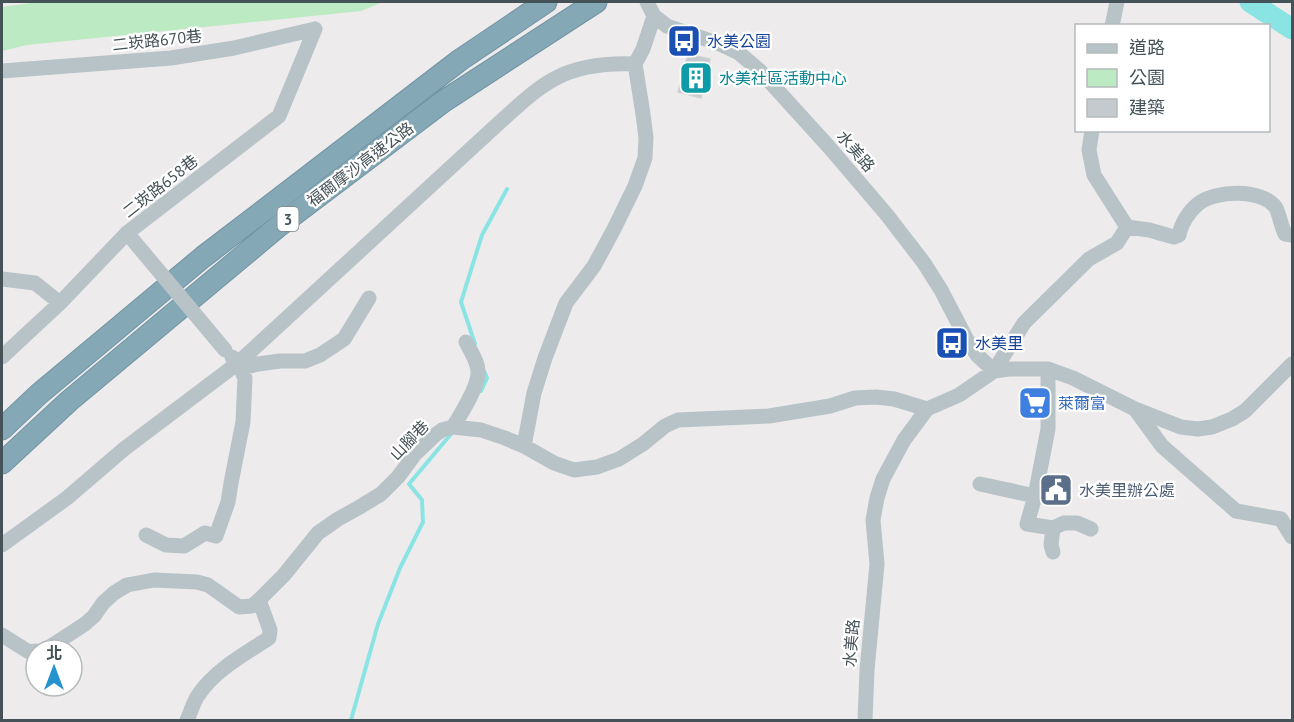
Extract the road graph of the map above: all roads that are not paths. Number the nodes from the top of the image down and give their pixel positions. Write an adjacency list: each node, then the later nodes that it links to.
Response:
1 (546, 2): 26 (highway, 福爾摩沙高速公路 / 3)
2 (596, 2): 28 (highway, 福爾摩沙高速公路 / 3)
3 (647, 2): 5 (street)
4 (1117, 2): 6 (street)
5 (654, 16): 8 (street); 22 (street, 水美路)
6 (1112, 24)
7 (315, 29): 9 (street, 二崁路670巷); 12 (street, 二崁路658巷)
8 (635, 64): 19 (street); 27 (street)
9 (2, 71)
10 (1092, 132): 11 (street)
11 (1127, 227): 13 (street); 22 (street)
12 (127, 233): 16 (street, 二崁路658巷); 19 (street, bridge)
13 (1293, 235)
14 (2, 279): 16 (street)
15 (369, 298): 19 (street)
16 (60, 303): 18 (street, 二崁路658巷)
17 (466, 342): 25 (street)
18 (2, 357)
19 (239, 366): 33 (street); 35 (street)
20 (1291, 368): 24 (street)
21 (1048, 369): 22 (street); 24 (street); 30 (street)
22 (994, 371): 23 (street)
23 (927, 409): 27 (street, 山腳巷); 42 (street, 水美路)
24 (1136, 409): 34 (street)
25 (453, 428): 27 (street, 山腳巷); 37 (street, 山腳巷)
26 (2, 429)
27 (524, 446)
28 (2, 463)
29 (980, 484): 30 (street)
30 (1035, 496): 31 (street)
31 (1053, 528): 32 (street); 36 (street)
32 (1091, 529)
33 (146, 535)
34 (1293, 537)
35 (2, 545)
36 (1053, 552)
37 (259, 600): 39 (street); 41 (street)
38 (2, 635): 40 (street)
39 (63, 638)
40 (24, 648)
41 (187, 720)
42 (865, 720)

